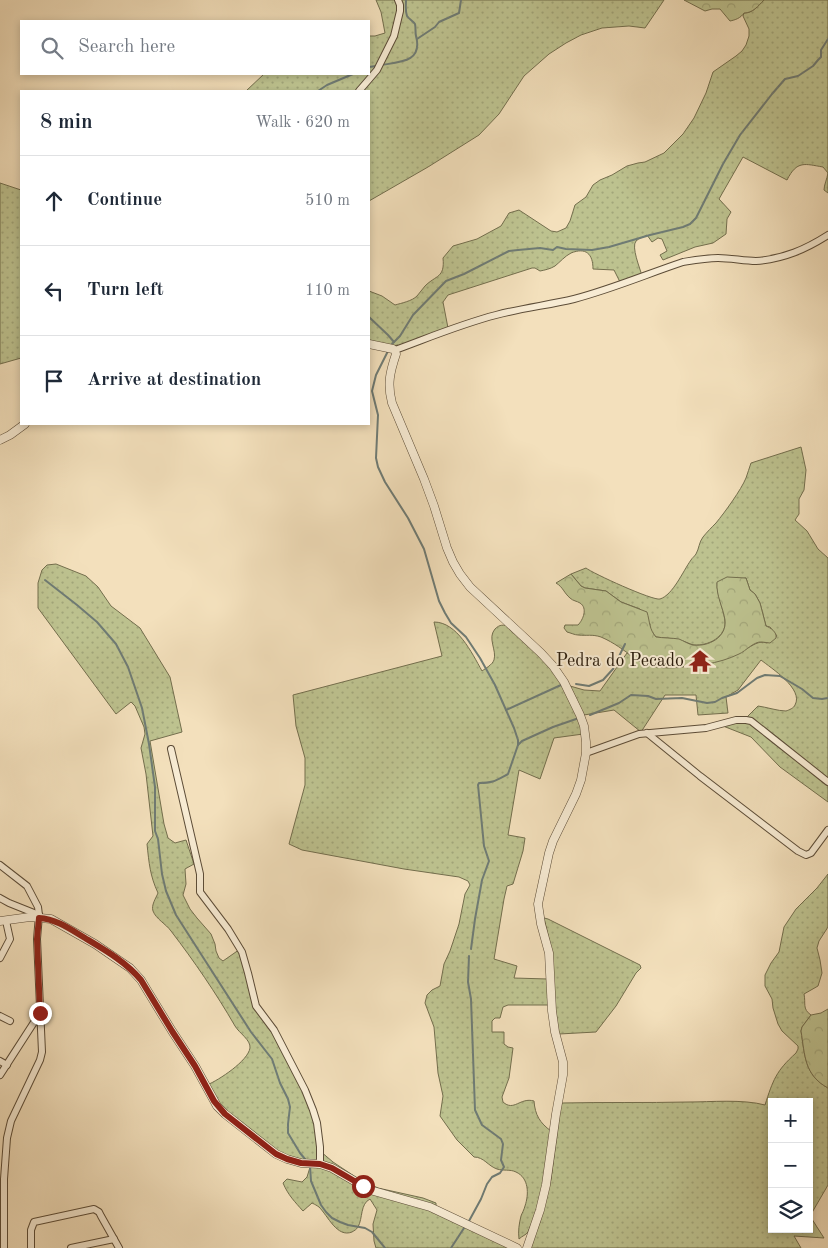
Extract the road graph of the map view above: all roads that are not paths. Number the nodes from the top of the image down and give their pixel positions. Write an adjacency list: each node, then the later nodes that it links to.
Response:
1 (398, 0): 2 (street)
2 (360, 90)
3 (828, 234): 5 (street)
4 (370, 344): 5 (street)
5 (395, 350): 10 (street)
6 (24, 425): 7 (street)
7 (0, 440)
8 (647, 733): 10 (street); 11 (street); 12 (street)
9 (171, 749): 26 (street)
10 (586, 753): 27 (street)
11 (828, 782)
12 (828, 830)
13 (0, 865): 17 (street)
14 (0, 898): 15 (street)
15 (9, 903): 16 (street); 17 (street)
16 (0, 906)
17 (39, 916): 18 (street); 20 (street); 26 (street)
18 (3, 921): 19 (street)
19 (0, 958)
20 (40, 1013): 24 (street); 30 (street)
21 (0, 1016): 22 (street)
22 (10, 1021)
23 (0, 1061): 24 (street)
24 (7, 1065): 25 (street)
25 (0, 1075)
26 (320, 1164): 29 (street)
27 (531, 1235): 29 (street); 35 (street)
28 (114, 1239): 31 (street); 32 (street); 33 (street)
29 (509, 1244): 34 (street)
30 (4, 1248)
31 (31, 1248)
32 (71, 1248)
33 (120, 1248)
34 (517, 1248)
35 (527, 1248)

